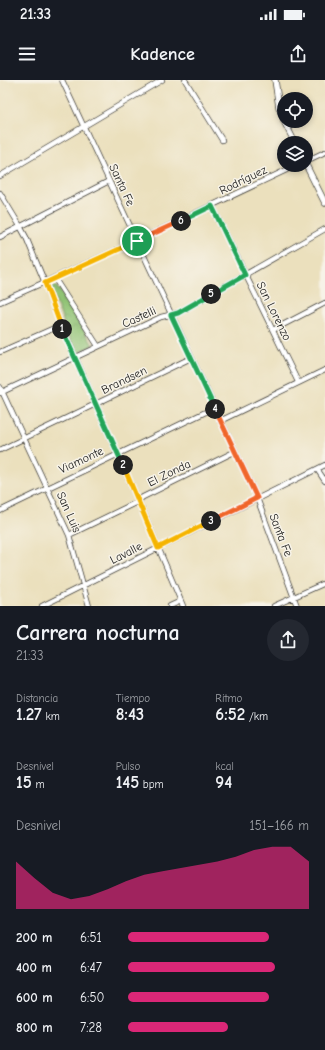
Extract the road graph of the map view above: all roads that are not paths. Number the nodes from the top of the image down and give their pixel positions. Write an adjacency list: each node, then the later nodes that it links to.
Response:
1 (62, 80): 6 (street, Santa Fe)
2 (162, 80): 6 (street)
3 (186, 80): 7 (street)
4 (275, 80): 5 (street)
5 (277, 94)
6 (84, 127): 12 (street); 13 (street, Santa Fe)
7 (222, 140)
8 (325, 152): 9 (street)
9 (313, 158)
10 (282, 172): 16 (street, Rodríguez)
11 (310, 172): 15 (street)
12 (0, 176)
13 (109, 181): 17 (street); 20 (street, Santa Fe)
14 (0, 193): 17 (street)
15 (325, 203)
16 (212, 206): 20 (street, Rodríguez); 21 (street, San Lorenzo)
17 (20, 226): 19 (street); 23 (street)
18 (325, 229): 21 (street, Castelli)
19 (0, 237)
20 (137, 241): 22 (street, Rodríguez); 27 (street, Santa Fe)
21 (245, 275): 27 (street, Castelli); 29 (street, San Lorenzo)
22 (55, 279): 23 (street, Rodríguez); 30 (street)
23 (45, 283): 25 (street, Rodríguez); 28 (street)
24 (0, 296): 25 (street)
25 (1, 302)
26 (325, 303): 29 (street)
27 (171, 315): 30 (street, Castelli); 33 (street, Santa Fe)
28 (60, 325): 31 (street); 32 (street)
29 (273, 330): 35 (street, San Lorenzo)
30 (98, 346): 32 (street, Castelli)
31 (0, 352)
32 (75, 357): 36 (street, Castelli); 37 (street)
33 (191, 358): 37 (street, Brandsen); 38 (street, Santa Fe)
34 (325, 370): 35 (street)
35 (298, 382): 39 (street)
36 (1, 391): 40 (street, San Luis)
37 (96, 404): 40 (street, Brandsen); 43 (street)
38 (214, 408): 39 (street, Santa Fe); 43 (street, Viamonte)
39 (220, 421): 42 (street, Santa Fe)
40 (24, 438): 41 (street, Brandsen); 47 (street, San Luis)
41 (0, 450)
42 (234, 452): 48 (street, Santa Fe); 49 (street, El Zonda)
43 (118, 454): 47 (street, Viamonte); 49 (street)
44 (325, 465): 45 (street, Lavalle)
45 (317, 469): 46 (street); 48 (street, Lavalle)
46 (325, 481)
47 (47, 488): 50 (street, Viamonte); 51 (street, San Luis)
48 (257, 498): 52 (street, Lavalle); 55 (street, Santa Fe)
49 (138, 500): 51 (street, El Zonda); 52 (street)
50 (0, 511)
51 (69, 535): 54 (street, San Luis)
52 (158, 548): 54 (street, Lavalle); 56 (street)
53 (325, 583): 55 (street)
54 (84, 586): 57 (street, Lavalle); 58 (street, San Luis)
55 (294, 597): 61 (street); 62 (street, Santa Fe)
56 (180, 601): 59 (street); 60 (street)
57 (42, 606)
58 (89, 606)
59 (170, 606)
60 (183, 606)
61 (274, 606)
62 (297, 606)

